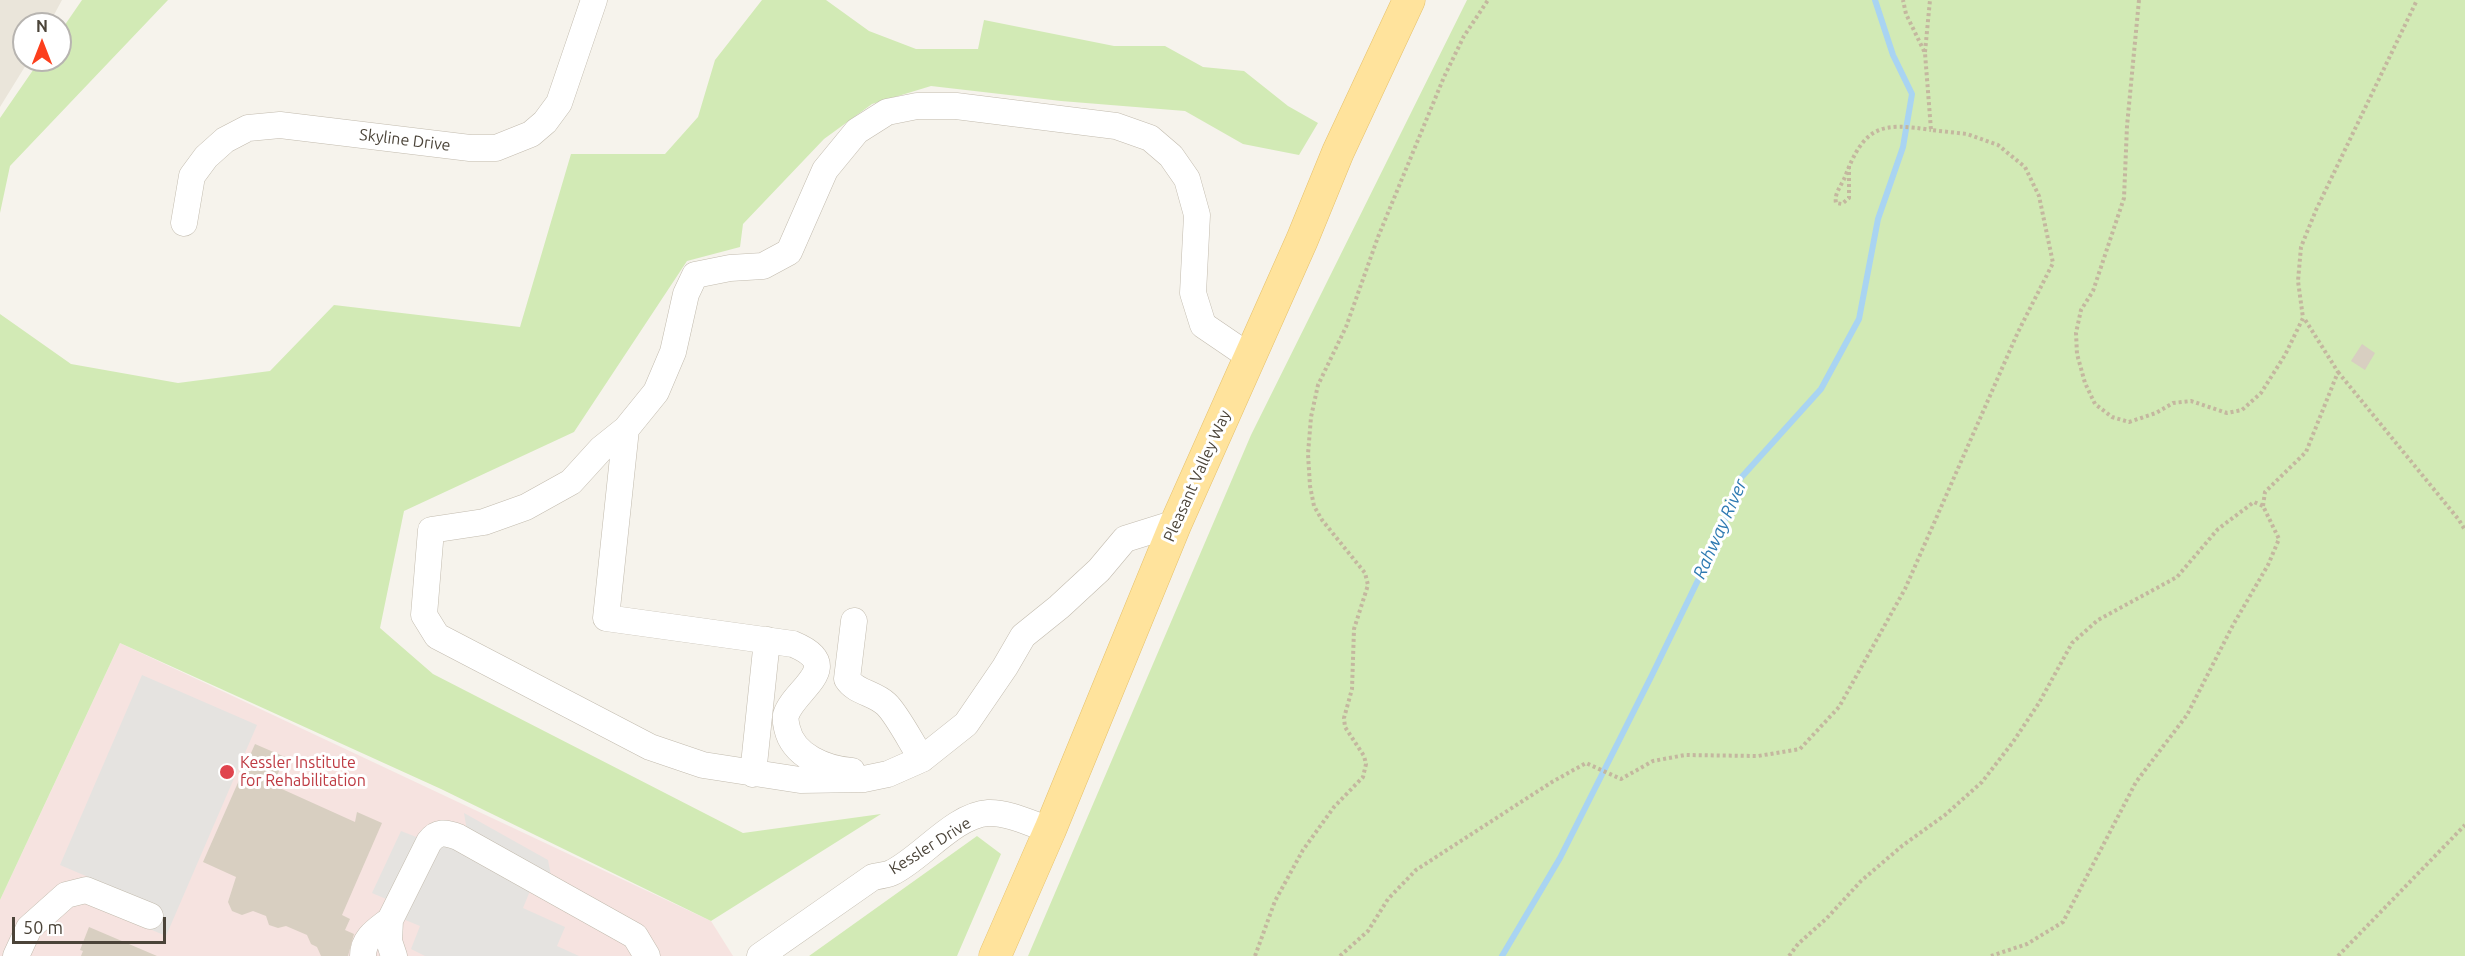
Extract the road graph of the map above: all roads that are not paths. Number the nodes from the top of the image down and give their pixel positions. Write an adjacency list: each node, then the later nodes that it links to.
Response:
1 (594, 0): 3 (street, Skyline Drive)
2 (1409, 0): 4 (main road, Pleasant Valley Way)
3 (184, 223)
4 (1250, 357): 5 (street); 6 (main road, Pleasant Valley Way)
5 (626, 429): 8 (street); 10 (street)
6 (1176, 523): 9 (street); 12 (main road, Pleasant Valley Way)
7 (854, 621): 9 (street)
8 (767, 640): 10 (street); 11 (street)
9 (922, 759): 11 (street)
10 (753, 774): 11 (street)
11 (888, 774)
12 (1050, 830): 19 (street, Kessler Drive); 20 (main road, Pleasant Valley Way)
13 (150, 916): 15 (street)
14 (390, 920): 16 (street); 17 (street); 18 (street)
15 (16, 956)
16 (363, 956)
17 (394, 956)
18 (647, 956)
19 (760, 956)
20 (995, 956)

